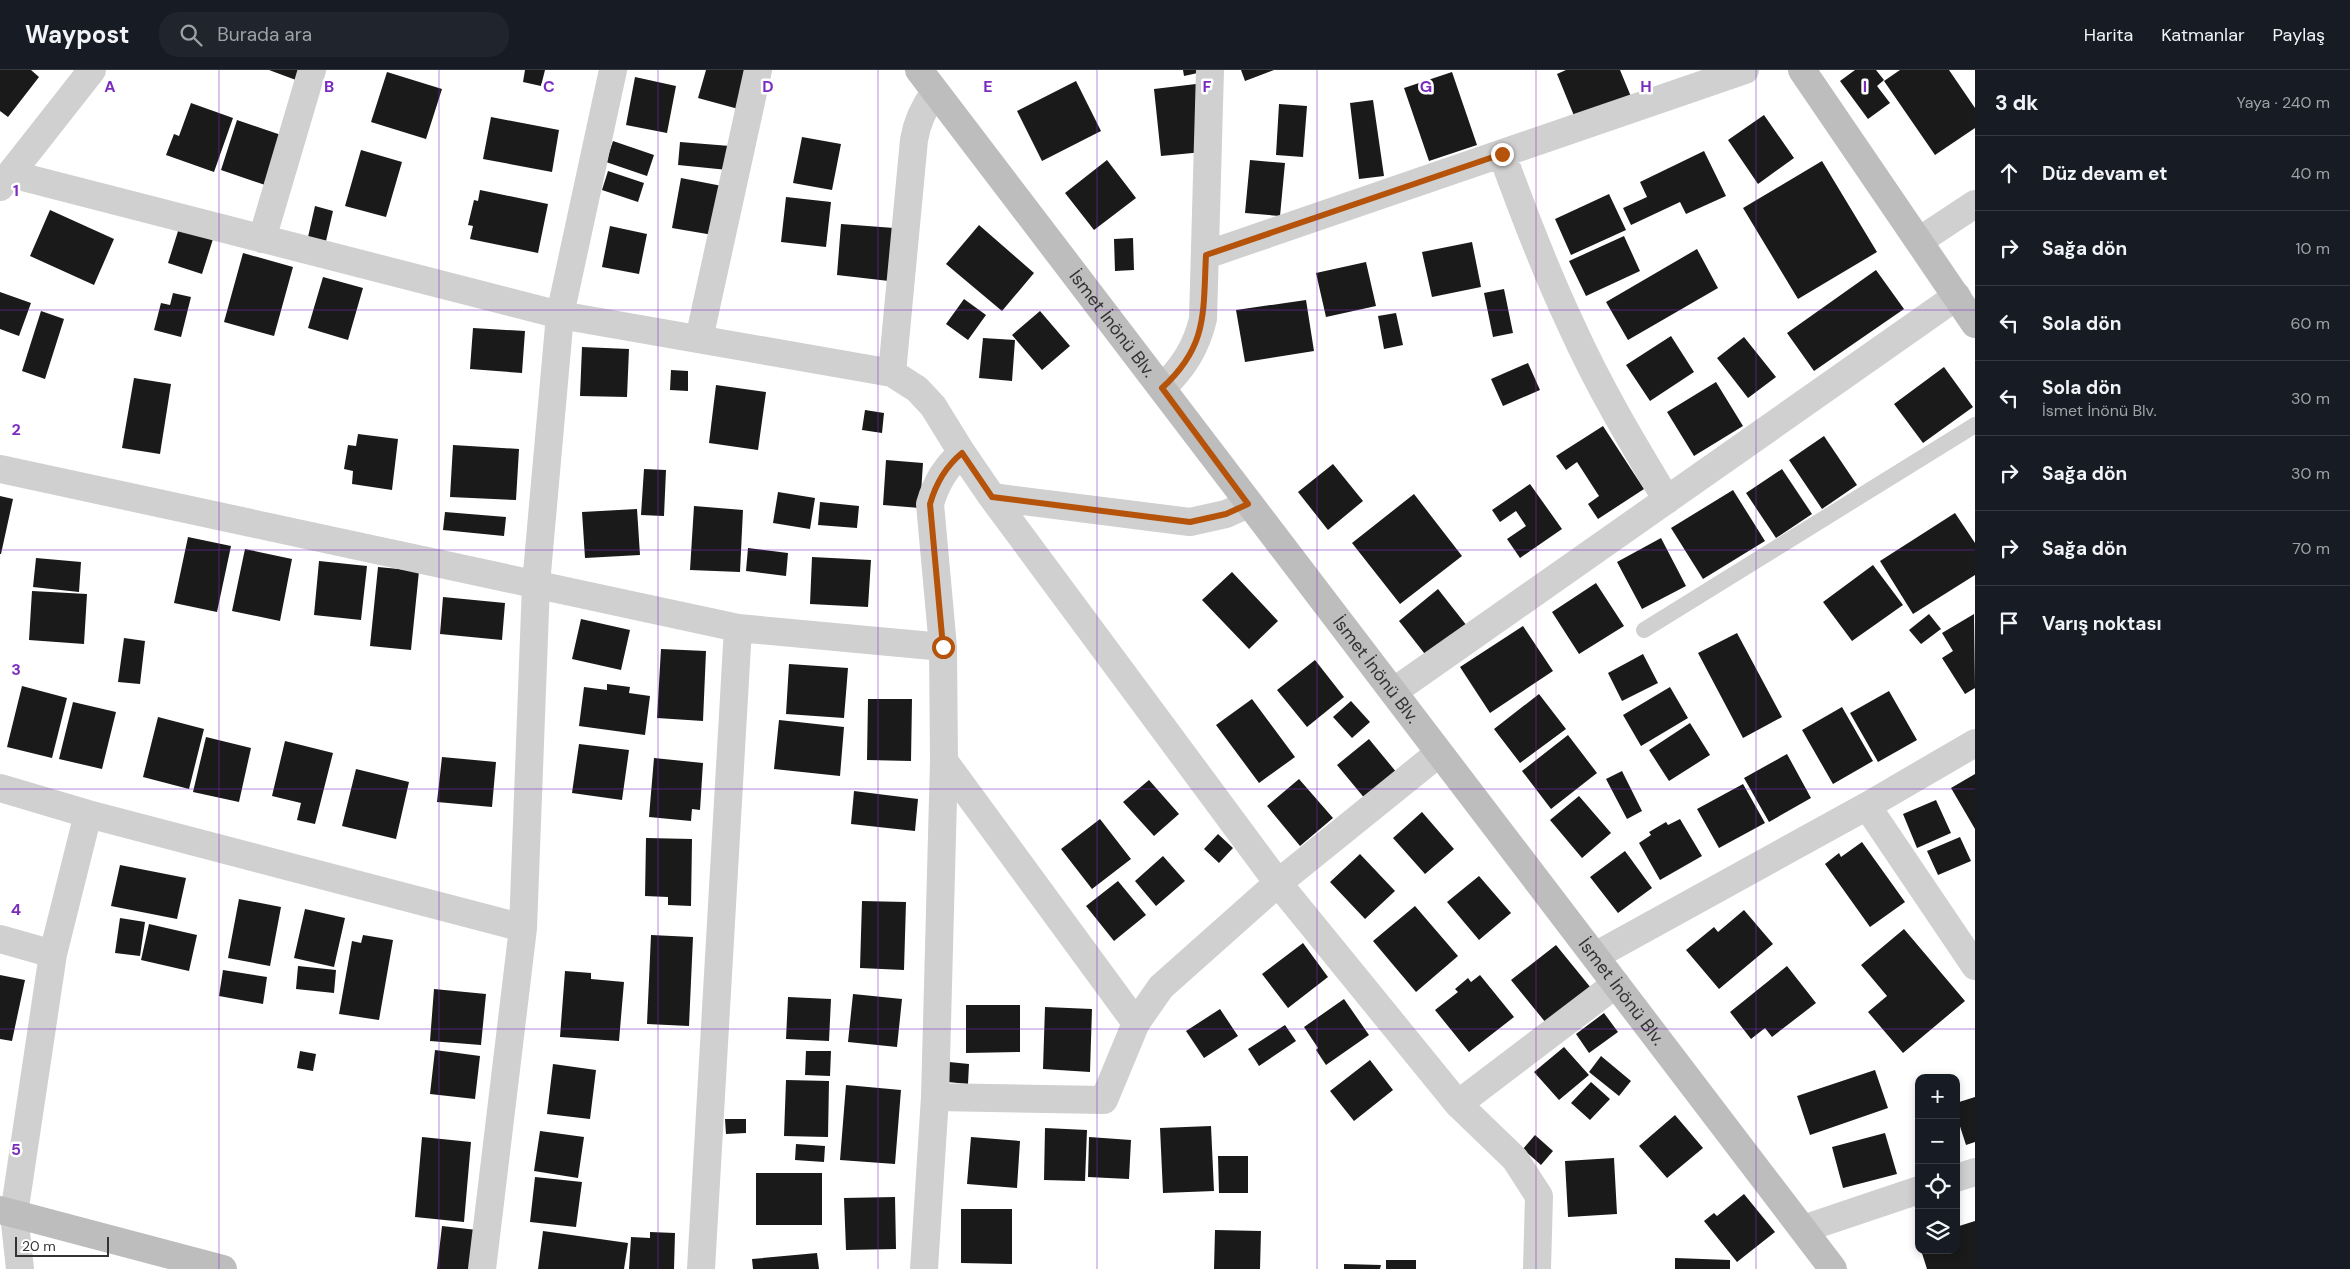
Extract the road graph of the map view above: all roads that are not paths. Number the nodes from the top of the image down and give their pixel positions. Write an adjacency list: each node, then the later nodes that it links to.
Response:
1 (92, 70): 11 (street)
2 (312, 70): 13 (street)
3 (613, 70): 17 (street)
4 (758, 70): 19 (street)
5 (919, 70): 9 (main road, İsmet İnönü Blv.)
6 (1210, 70): 15 (street)
7 (1745, 70): 10 (street)
8 (1802, 70): 14 (main road)
9 (935, 92): 20 (street); 21 (main road, İsmet İnönü Blv.)
10 (1502, 154): 15 (street); 26 (street)
11 (5, 181): 13 (street)
12 (1975, 204): 14 (street)
13 (262, 239): 17 (street)
14 (1919, 241): 16 (main road)
15 (1206, 255): 21 (street)
16 (1957, 296): 18 (main road); 26 (street)
17 (560, 315): 19 (street); 28 (street)
18 (1975, 324)
19 (698, 340): 20 (street)
20 (892, 373): 23 (street)
21 (1162, 388): 27 (main road, İsmet İnönü Blv.)
22 (1975, 425): 30 (lane)
23 (962, 453): 25 (street); 31 (street)
24 (0, 469): 28 (street)
25 (992, 497): 27 (street); 39 (street)
26 (1667, 500): 32 (street)
27 (1248, 504): 32 (main road, İsmet İnönü Blv.)
28 (536, 584): 29 (street); 40 (street)
29 (738, 628): 31 (street); 58 (street)
30 (1644, 630)
31 (943, 647): 35 (street)
32 (1393, 692): 34 (main road, İsmet İnönü Blv.)
33 (1975, 743): 37 (street)
34 (1440, 753): 39 (street); 44 (main road, İsmet İnönü Blv.)
35 (944, 761): 47 (street); 48 (street)
36 (0, 788): 38 (street)
37 (1867, 806): 41 (street); 44 (street)
38 (88, 814): 40 (street); 43 (street)
39 (1278, 882): 47 (street); 49 (street)
40 (523, 928): 57 (street)
41 (1965, 929): 45 (street)
42 (0, 939): 43 (street)
43 (53, 954): 53 (street)
44 (1594, 956): 46 (main road, İsmet İnönü Blv.)
45 (1975, 966)
46 (1616, 984): 49 (street); 54 (main road, İsmet İnönü Blv.)
47 (1136, 1023): 48 (street)
48 (935, 1097): 59 (street)
49 (1458, 1104): 60 (street)
50 (1975, 1172): 51 (street)
51 (1960, 1177)
52 (1915, 1191): 54 (street)
53 (7, 1212): 55 (street); 56 (main road)
54 (1803, 1229): 61 (main road, İsmet İnönü Blv.)
55 (20, 1269)
56 (222, 1269)
57 (482, 1269)
58 (701, 1269)
59 (924, 1269)
60 (1537, 1269)
61 (1833, 1269)

